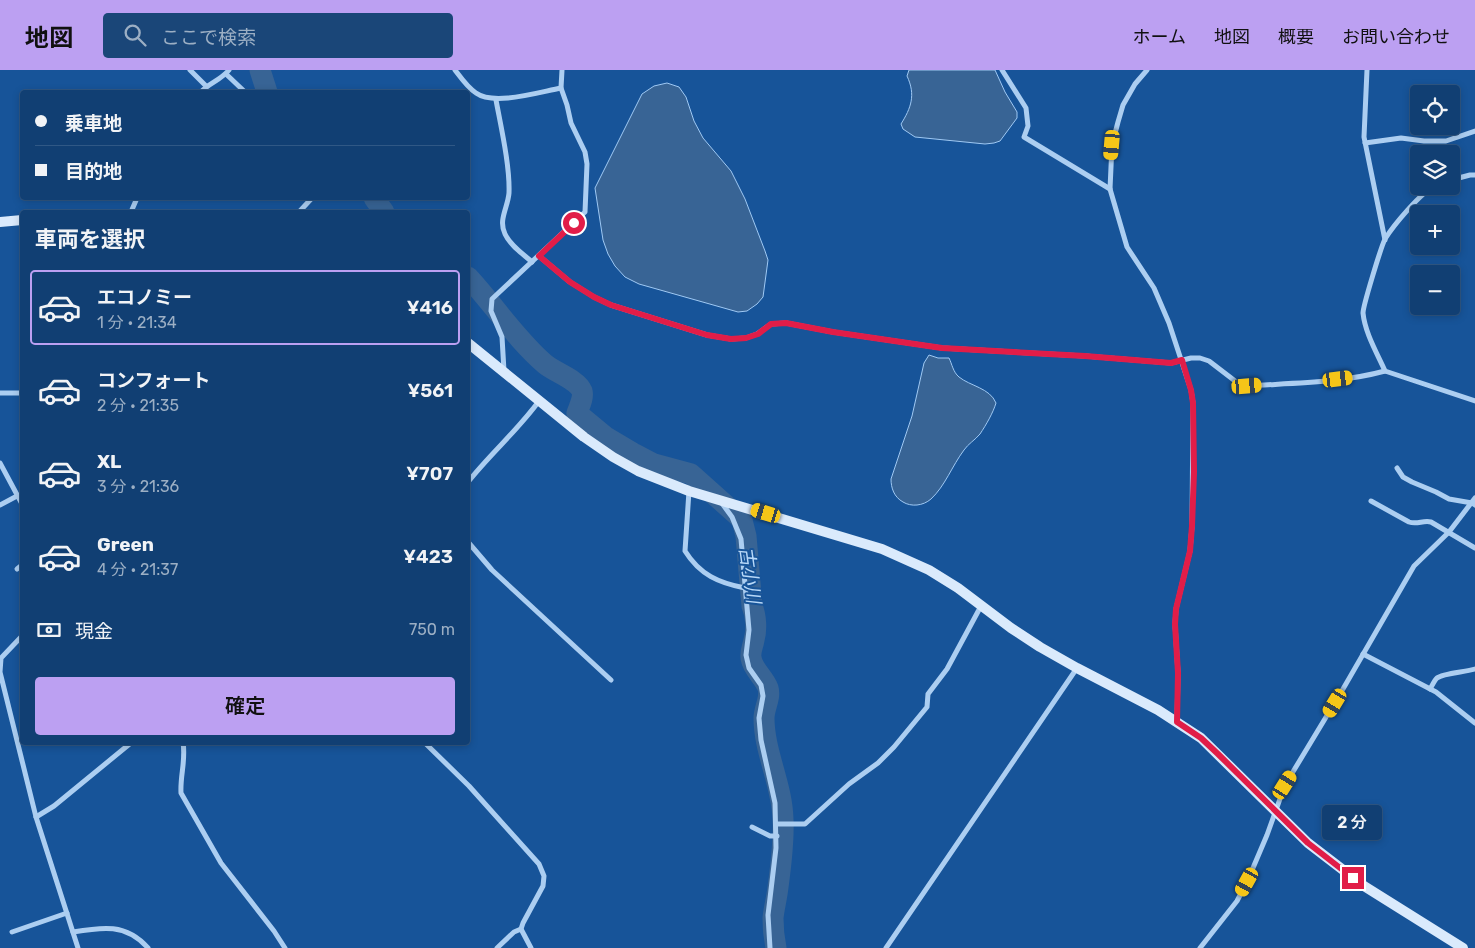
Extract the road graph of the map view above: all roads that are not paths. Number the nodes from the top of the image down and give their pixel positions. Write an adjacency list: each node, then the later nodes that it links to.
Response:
1 (190, 70): 8 (street)
2 (455, 70): 12 (street)
3 (562, 70): 9 (street)
4 (1002, 70): 17 (street)
5 (1147, 70): 17 (street)
6 (1367, 70): 14 (street)
7 (227, 72): 8 (street); 11 (street)
8 (206, 86): 10 (street)
9 (561, 88): 12 (street); 24 (street)
10 (203, 90)
11 (242, 90)
12 (496, 100): 25 (street)
13 (1475, 131): 14 (street)
14 (1365, 144): 23 (street)
15 (1475, 175): 16 (street)
16 (1460, 178)
17 (1110, 189): 27 (street)
18 (1423, 195): 23 (street)
19 (310, 200): 20 (street)
20 (301, 210)
21 (20, 220): 22 (street)
22 (0, 222)
23 (1385, 240): 28 (street)
24 (539, 256): 25 (street); 27 (street)
25 (532, 262): 29 (street)
26 (470, 345): 29 (street)
27 (1182, 360): 28 (street); 56 (street)
28 (1385, 371): 33 (street)
29 (504, 373): 32 (street)
30 (0, 393): 31 (street)
31 (20, 393)
32 (539, 401): 36 (street); 37 (street)
33 (1475, 401)
34 (0, 462): 38 (street)
35 (1397, 468): 42 (street)
36 (470, 479)
37 (689, 490): 39 (street); 47 (street)
38 (17, 496): 40 (street); 43 (street)
39 (719, 500): 47 (street); 48 (street)
40 (20, 501)
41 (1371, 501): 44 (street)
42 (1474, 502): 44 (street)
43 (0, 505)
44 (1449, 532): 46 (street); 50 (street)
45 (470, 544): 54 (street)
46 (1475, 548)
47 (745, 588): 63 (street)
48 (981, 605): 52 (street); 63 (street)
49 (20, 638): 51 (street)
50 (1363, 654): 55 (street); 61 (street)
51 (0, 658): 62 (street)
52 (1076, 668): 56 (street); 76 (street)
53 (1475, 669): 55 (street)
54 (610, 680)
55 (1430, 689): 57 (street)
56 (1177, 722): 61 (street)
57 (1475, 723)
58 (128, 745): 62 (street)
59 (183, 745): 72 (street)
60 (427, 745): 67 (street)
61 (1276, 812): 77 (street); 78 (street)
62 (36, 817): 66 (street)
63 (776, 824): 65 (street)
64 (752, 827): 65 (street)
65 (777, 836): 75 (street)
66 (67, 913): 68 (street); 69 (street)
67 (521, 929): 73 (street); 74 (street)
68 (12, 932)
69 (73, 932): 70 (street); 71 (street)
70 (78, 948)
71 (148, 948)
72 (285, 948)
73 (497, 948)
74 (531, 948)
75 (770, 948)
76 (886, 948)
77 (1200, 948)
78 (1463, 948)

